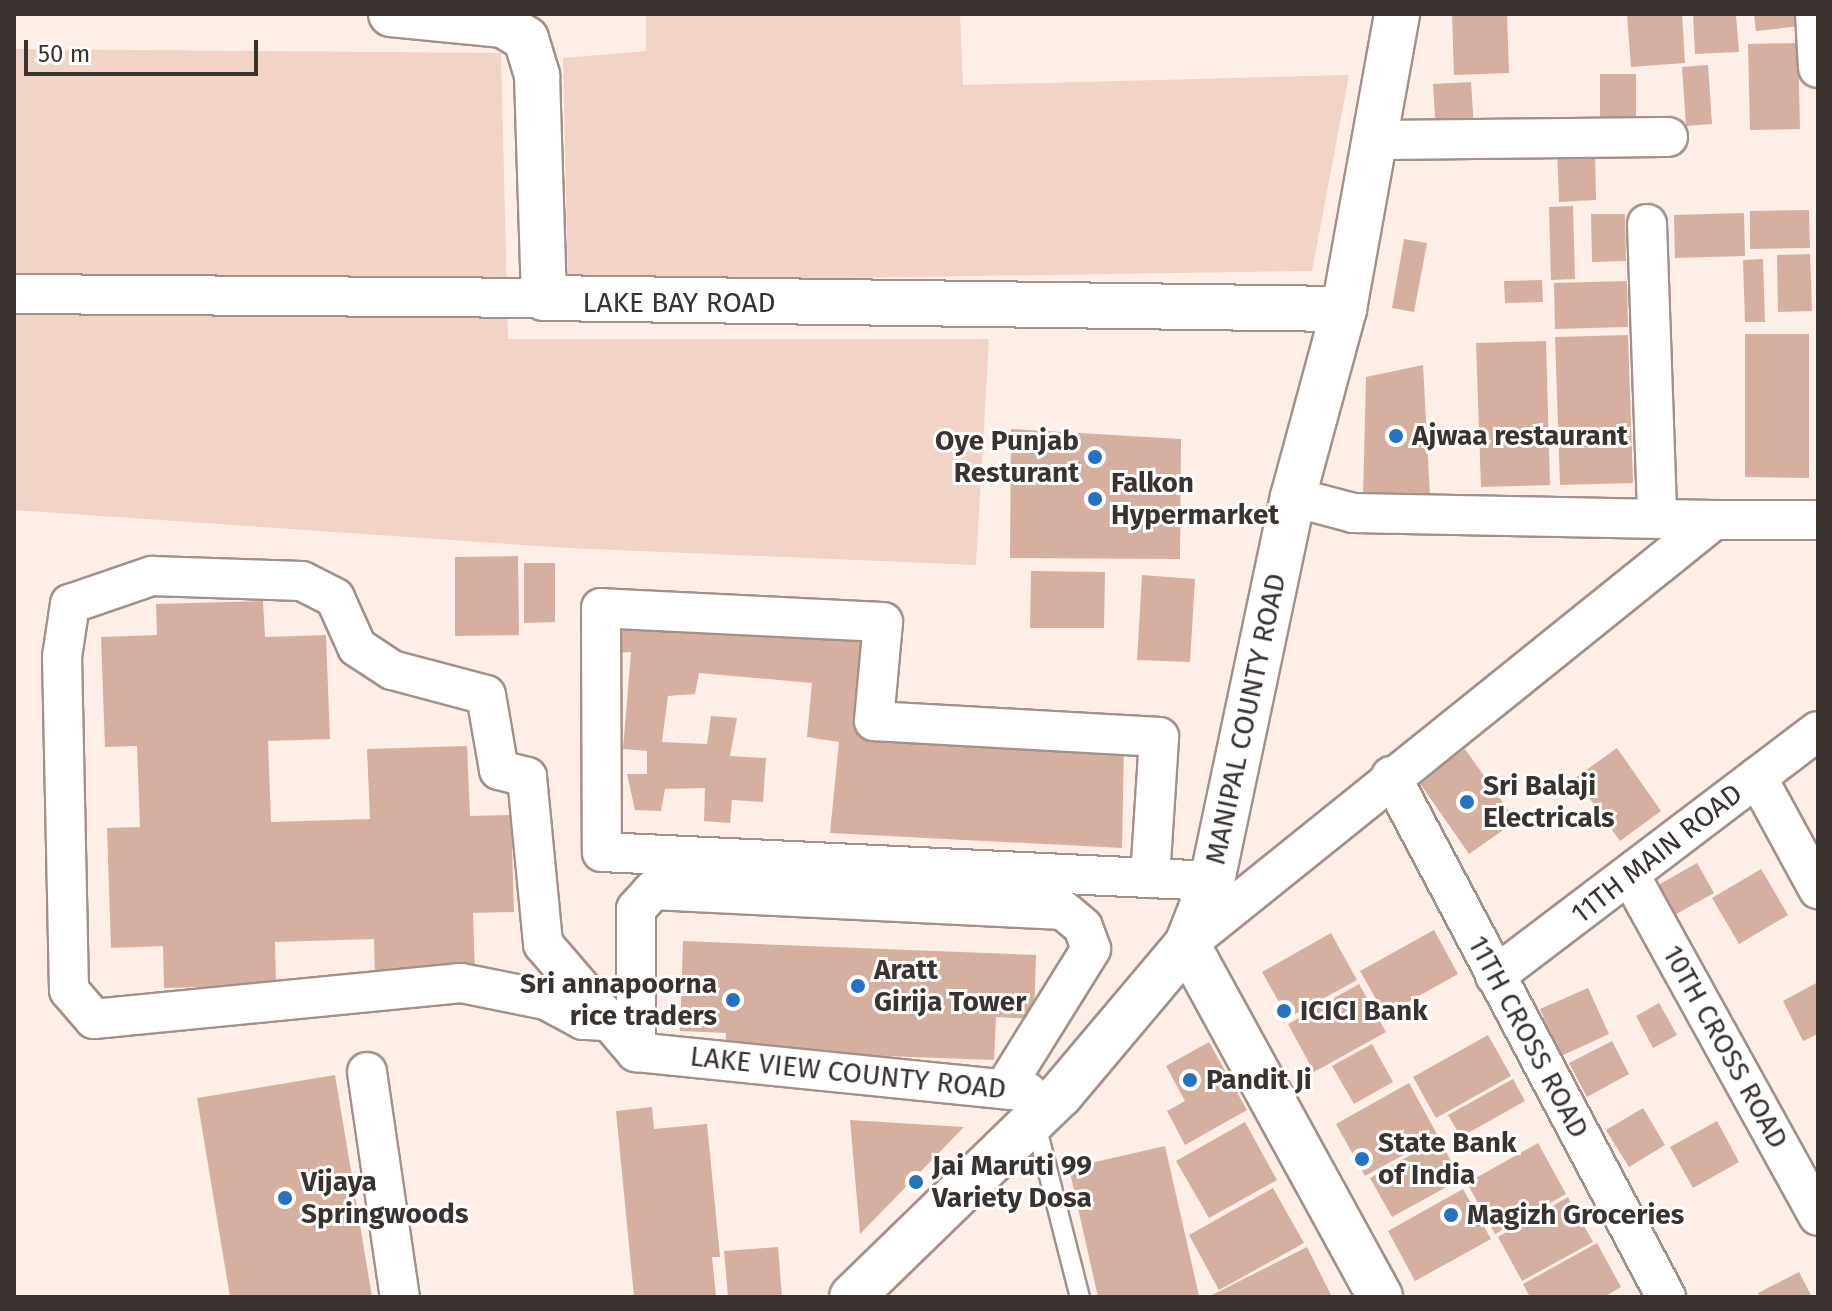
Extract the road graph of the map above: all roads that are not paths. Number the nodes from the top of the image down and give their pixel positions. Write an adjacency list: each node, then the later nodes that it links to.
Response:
1 (391, 14): 4 (street)
2 (1397, 14): 7 (street, MANIPAL COUNTY ROAD)
3 (1815, 14): 5 (street)
4 (526, 27): 10 (street)
5 (1818, 68)
6 (1668, 137): 7 (street)
7 (1377, 140): 11 (street, MANIPAL COUNTY ROAD)
8 (1647, 224): 13 (street)
9 (14, 294): 10 (street, LAKE BAY ROAD)
10 (544, 298): 11 (street, LAKE BAY ROAD)
11 (1344, 309): 12 (street, MANIPAL COUNTY ROAD)
12 (1293, 497): 13 (street); 21 (street, MANIPAL COUNTY ROAD)
13 (1657, 517): 14 (street)
14 (1714, 520): 15 (street); 17 (street)
15 (1818, 520)
16 (1818, 731): 18 (street, 11TH MAIN ROAD)
17 (1391, 776): 23 (street); 24 (street, 11TH CROSS ROAD)
18 (1757, 777): 19 (street, 11TH MAIN ROAD); 22 (street)
19 (1631, 877): 24 (street, 11TH MAIN ROAD); 29 (street, 10TH CROSS ROAD)
20 (1150, 878): 20 (street); 21 (street)
21 (1212, 881): 23 (street, MANIPAL COUNTY ROAD)
22 (1818, 889)
23 (1187, 944): 28 (street, MANIPAL COUNTY ROAD); 33 (street)
24 (1495, 976): 34 (street, 11TH CROSS ROAD)
25 (554, 987): 25 (street); 26 (street)
26 (636, 1052): 28 (street, LAKE VIEW COUNTY ROAD); 28 (street)
27 (367, 1072): 31 (street)
28 (1033, 1101): 30 (street, MANIPAL COUNTY ROAD); 32 (lane)
29 (1818, 1216)
30 (865, 1291)
31 (400, 1297)
32 (1080, 1297)
33 (1380, 1297)
34 (1666, 1297)

